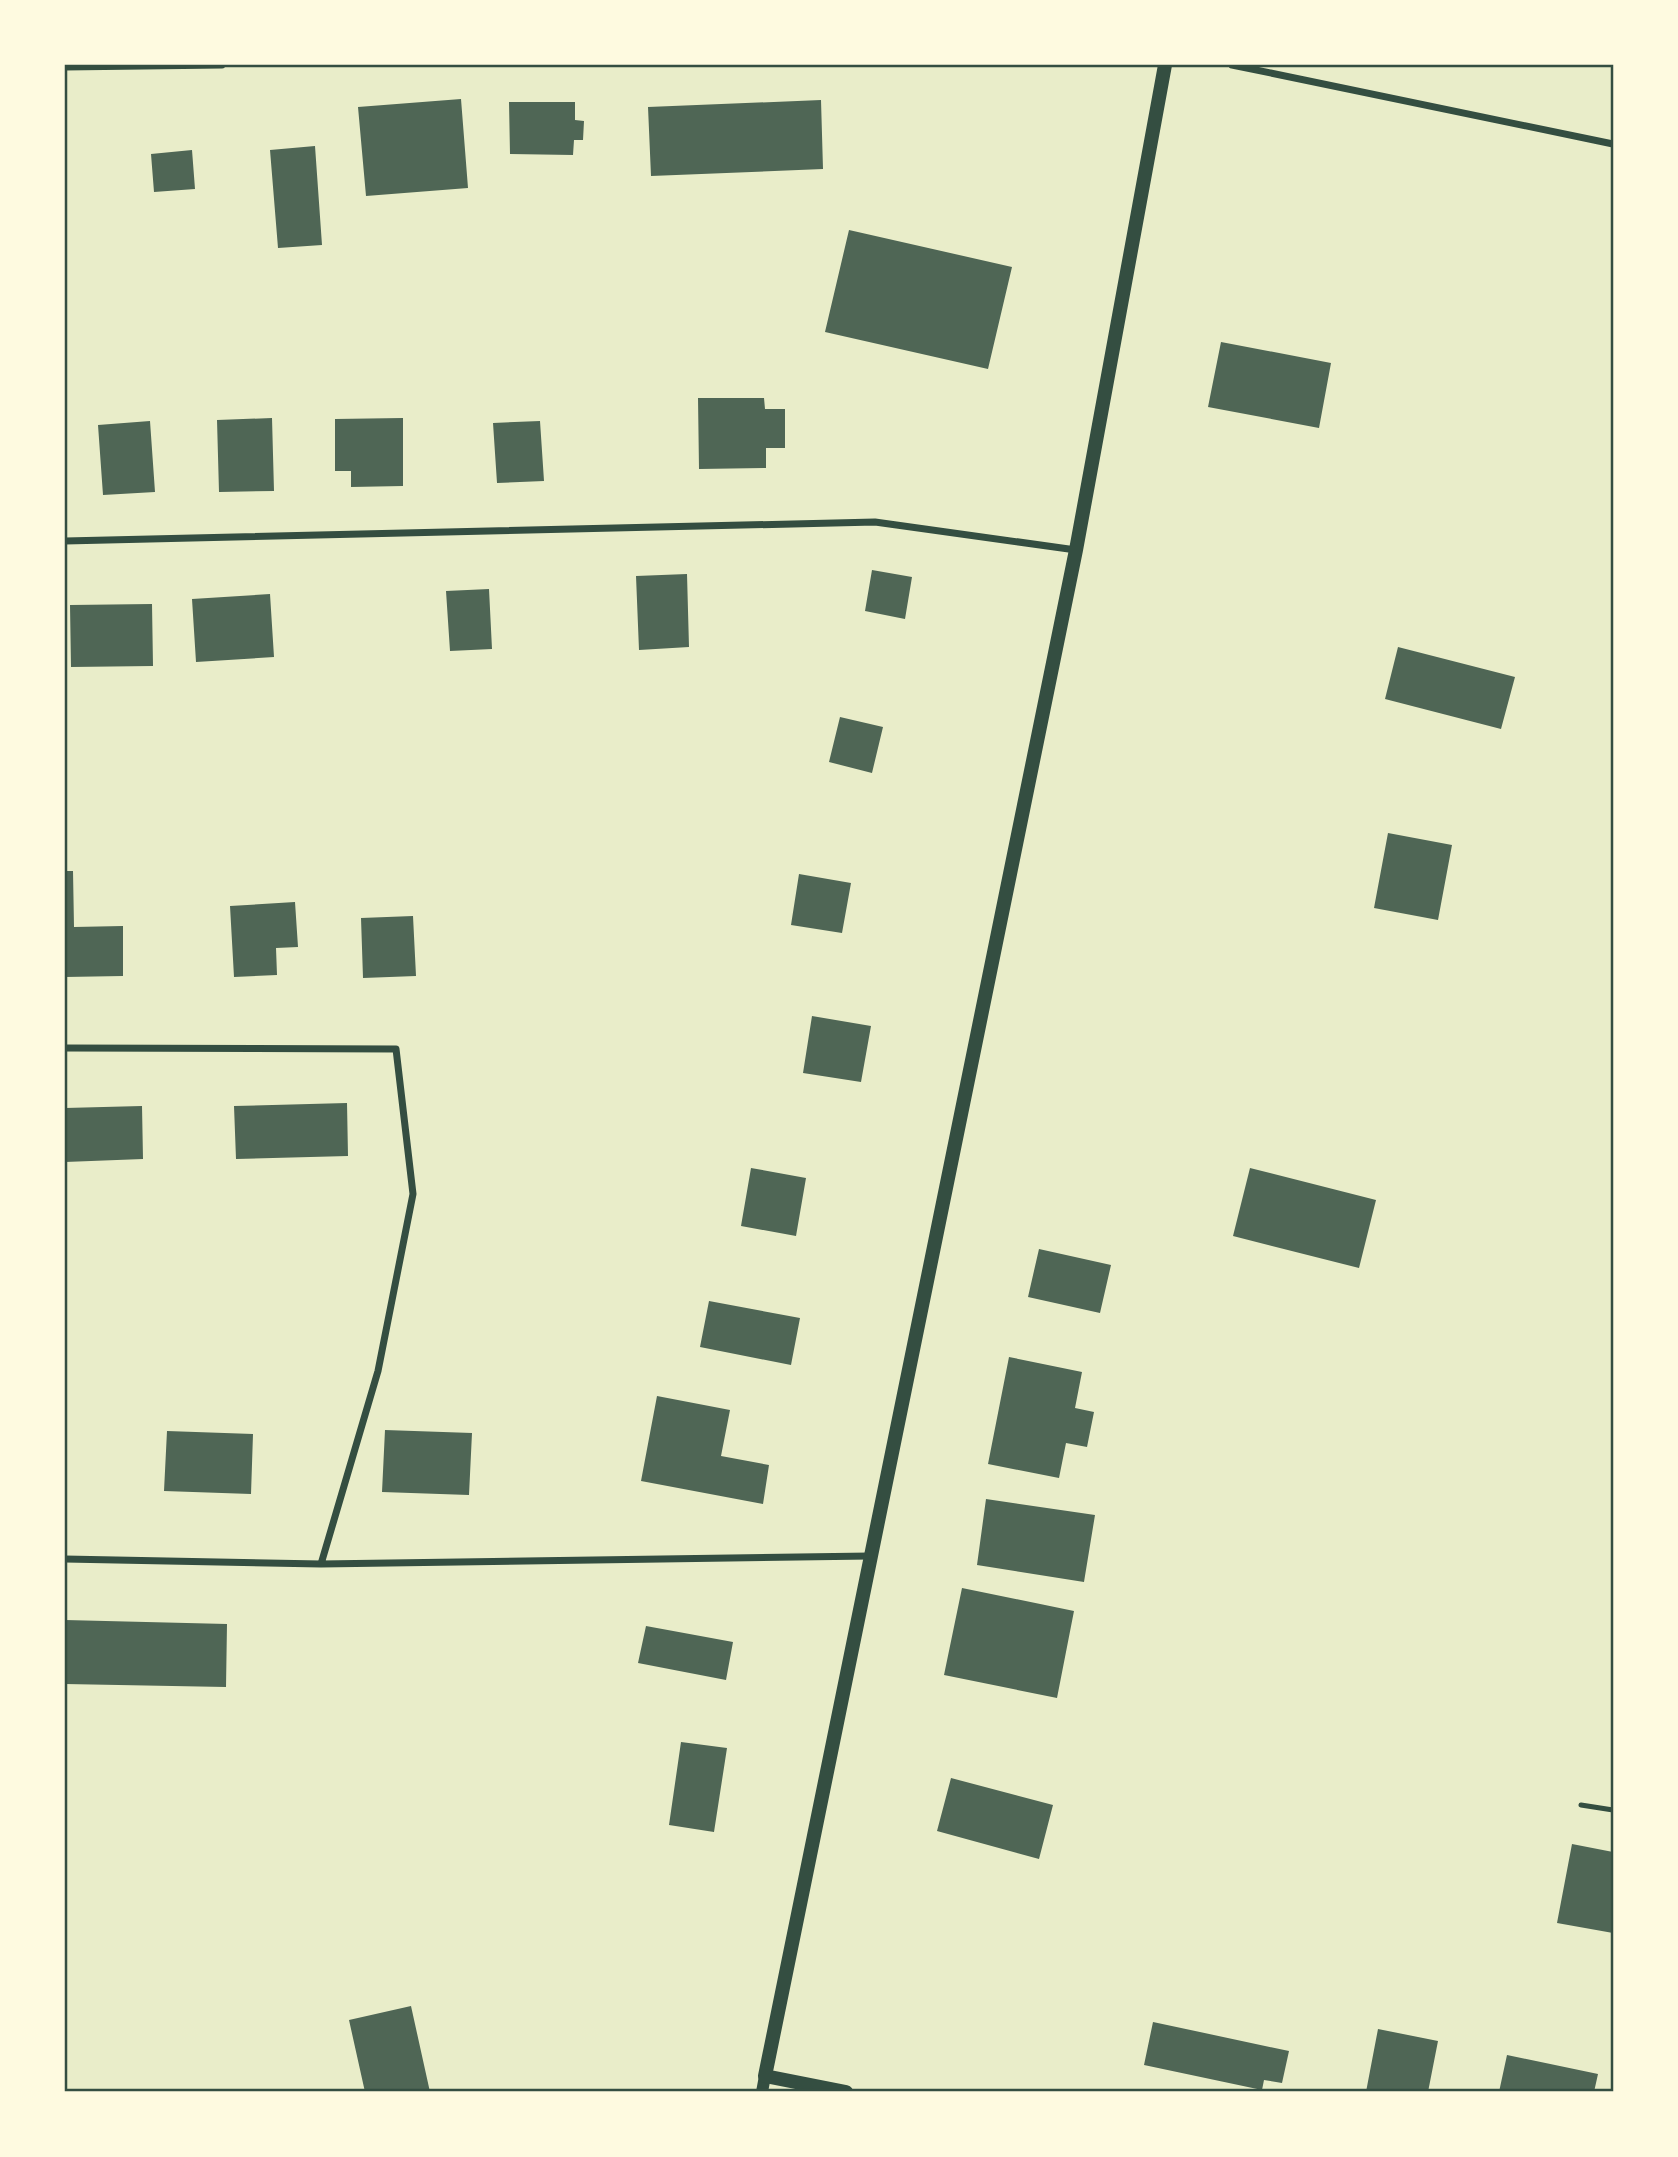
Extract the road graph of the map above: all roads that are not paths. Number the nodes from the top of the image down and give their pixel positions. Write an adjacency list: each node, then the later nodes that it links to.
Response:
1 (222, 65): 4 (street)
2 (1165, 65): 7 (main road)
3 (1232, 65): 5 (street)
4 (65, 67)
5 (1613, 144)
6 (65, 541): 7 (street)
7 (1076, 550): 9 (main road)
8 (65, 1048): 11 (street)
9 (871, 1556): 11 (street); 14 (main road)
10 (65, 1559): 11 (street)
11 (321, 1563)
12 (1581, 1805): 13 (lane)
13 (1613, 1810)
14 (765, 2076): 15 (street); 16 (main road)
15 (762, 2092)
16 (846, 2092)

